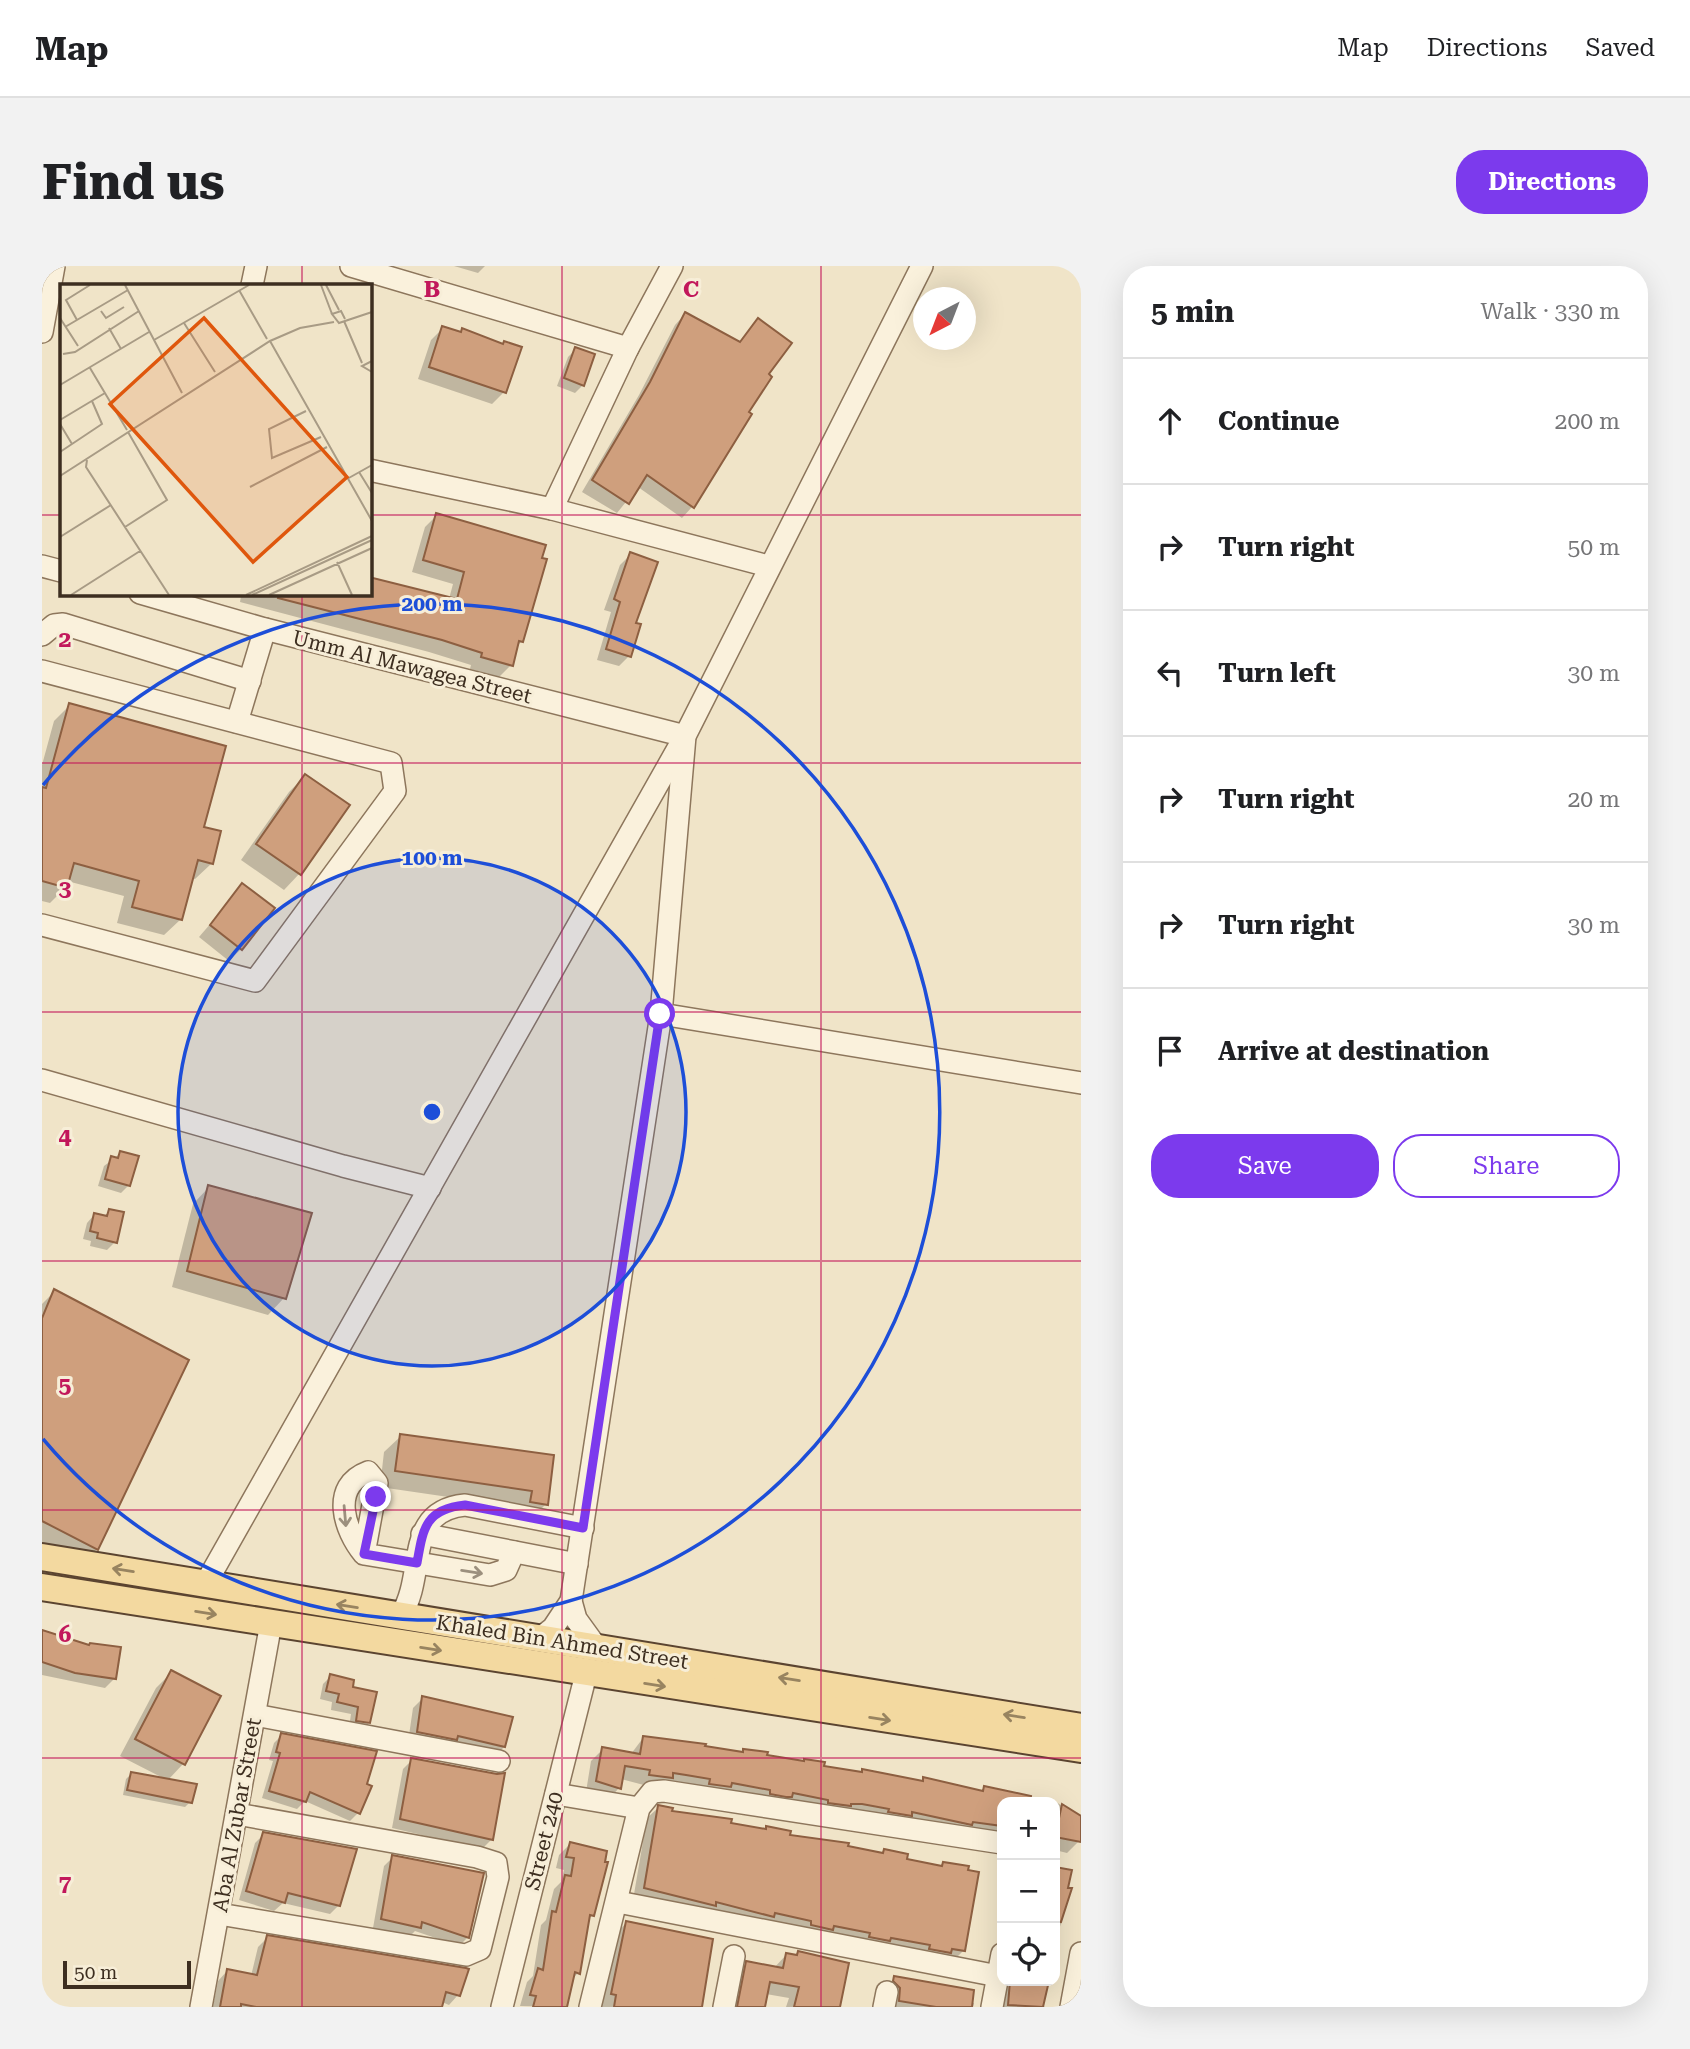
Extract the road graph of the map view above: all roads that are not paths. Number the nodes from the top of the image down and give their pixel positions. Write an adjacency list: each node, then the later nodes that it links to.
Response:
1 (54, 266): 7 (street)
2 (256, 266): 6 (street)
3 (351, 266): 8 (street)
4 (673, 266): 8 (street)
5 (922, 266): 12 (street)
6 (252, 284)
7 (42, 332)
8 (628, 348): 10 (street)
9 (371, 470): 10 (street)
10 (552, 509): 12 (street)
11 (42, 566): 13 (street)
12 (768, 566): 21 (street)
13 (60, 571)
14 (154, 595): 15 (street, Umm Al Mawagea Street)
15 (184, 599): 16 (street, Umm Al Mawagea Street)
16 (265, 629): 19 (street); 21 (street, Umm Al Mawagea Street)
17 (42, 635): 19 (street)
18 (42, 671): 20 (street)
19 (250, 681): 20 (street)
20 (237, 722): 22 (street)
21 (685, 736): 23 (street); 26 (street)
22 (42, 925)
23 (660, 1014): 25 (street); 27 (street)
24 (42, 1080): 26 (street)
25 (1081, 1083)
26 (429, 1188): 34 (street)
27 (583, 1528): 28 (street); 33 (street)
28 (422, 1534): 29 (street); 32 (street)
29 (513, 1552): 32 (street, one-way to 29); 33 (street)
30 (364, 1554): 32 (street)
31 (42, 1557): 34 (main road, Khaled Bin Ahmed Street, one-way to 31)
32 (417, 1563): 37 (street)
33 (577, 1564): 36 (street)
34 (206, 1583): 37 (main road, Khaled Bin Ahmed Street, one-way to 34)
35 (42, 1587): 38 (main road, Khaled Bin Ahmed Street, one-way to 38)
36 (571, 1601): 39 (street); 40 (street)
37 (401, 1615): 39 (main road, Khaled Bin Ahmed Street)
38 (271, 1623): 41 (main road, Khaled Bin Ahmed Street, one-way to 41); 42 (street, Aba Al Zubar Street)
39 (540, 1638): 40 (main road, Khaled Bin Ahmed Street)
40 (597, 1648): 43 (main road, Khaled Bin Ahmed Street, one-way to 40)
41 (586, 1674): 44 (main road, Khaled Bin Ahmed Street, one-way to 44); 46 (street, Street 240)
42 (255, 1715): 45 (street); 48 (street, Aba Al Zubar Street)
43 (1081, 1727)
44 (1081, 1749)
45 (499, 1761)
46 (556, 1794): 47 (street); 57 (street, Street 240)
47 (639, 1808): 49 (street); 50 (street)
48 (237, 1814): 51 (street, Aba Al Zubar Street); 51 (street)
49 (997, 1842)
50 (618, 1902): 54 (street); 58 (street)
51 (219, 1914): 56 (street, Aba Al Zubar Street)
52 (1081, 1953): 61 (street)
53 (734, 1956): 59 (street)
54 (997, 1976)
55 (997, 1981): 60 (street)
56 (201, 2007)
57 (502, 2007)
58 (590, 2007)
59 (724, 2007)
60 (992, 2007)
61 (1070, 2007)

